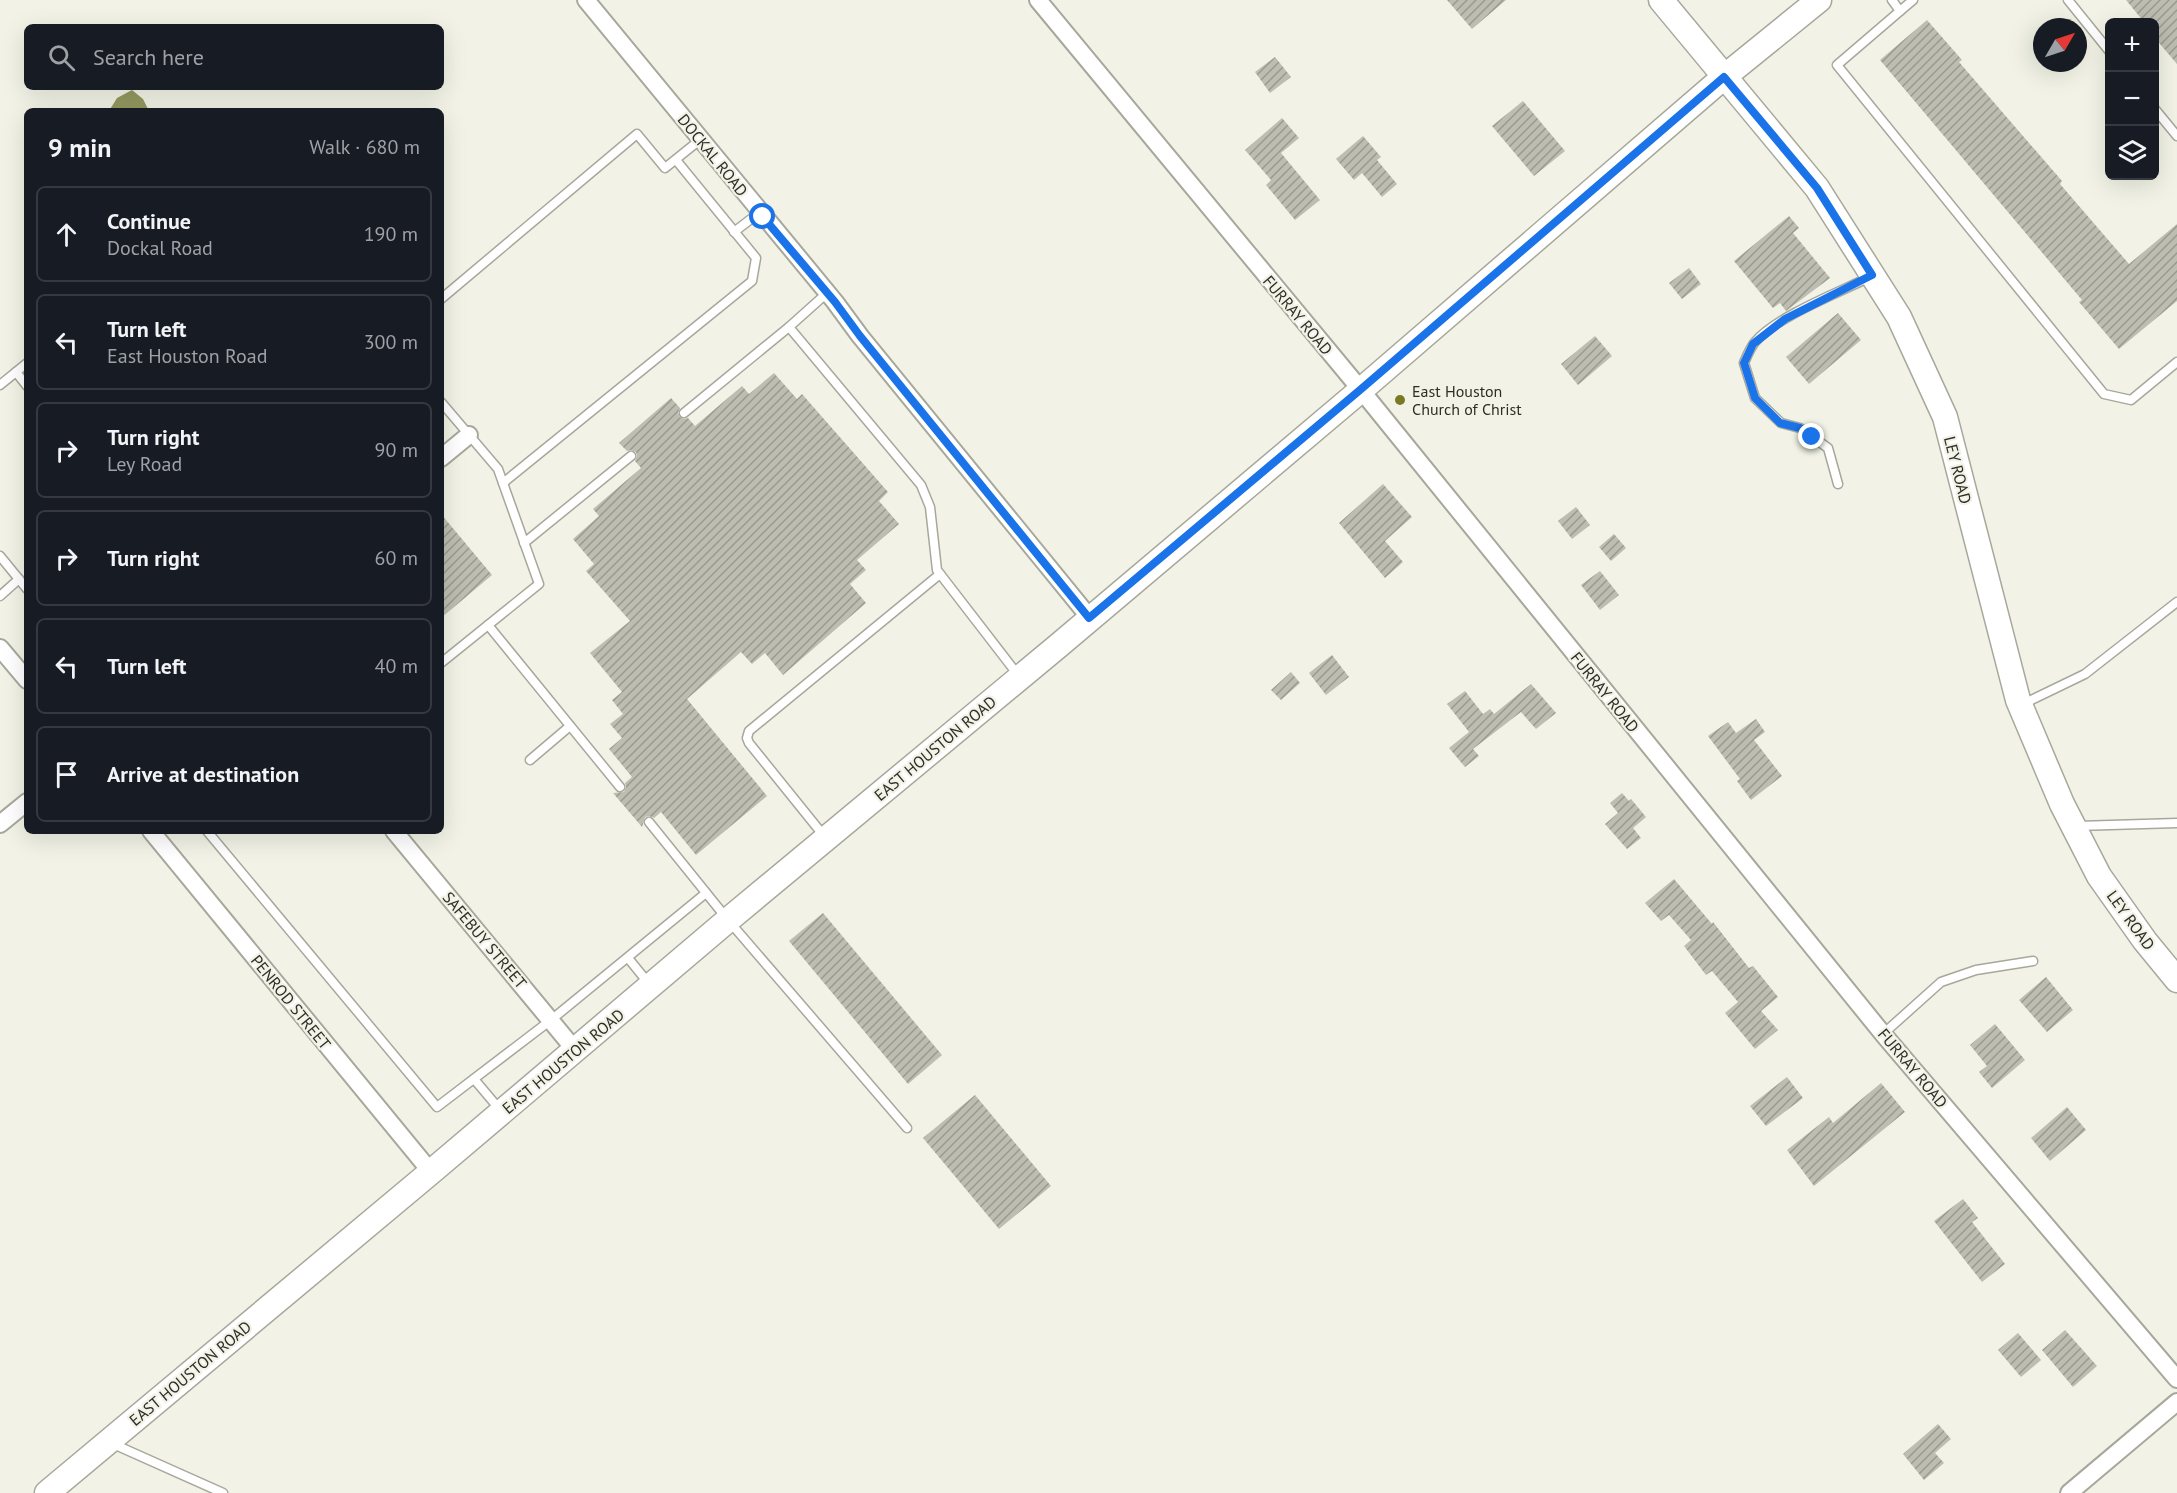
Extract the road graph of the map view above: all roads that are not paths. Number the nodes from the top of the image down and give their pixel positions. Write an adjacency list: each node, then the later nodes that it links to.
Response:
1 (586, 0): 13 (street, DOCKAL ROAD)
2 (1038, 0): 26 (street, FURRAY ROAD)
3 (1661, 0): 10 (street, LEY ROAD)
4 (1819, 0): 10 (street, EAST HOUSTON ROAD)
5 (1892, 0): 8 (lane)
6 (1912, 0): 8 (lane)
7 (2068, 0): 9 (lane)
8 (1900, 11): 21 (lane)
9 (2105, 47)
10 (1724, 77): 17 (street, LEY ROAD); 26 (street, EAST HOUSTON ROAD)
11 (2159, 114): 12 (lane)
12 (2177, 136)
13 (701, 139): 14 (lane); 15 (street, DOCKAL ROAD)
14 (676, 160): 16 (lane); 19 (lane)
15 (760, 212): 16 (lane); 18 (street, DOCKAL ROAD)
16 (734, 232): 32 (lane)
17 (1872, 275): 33 (lane); 47 (street, LEY ROAD)
18 (827, 293): 20 (lane); 41 (street, DOCKAL ROAD)
19 (444, 297)
20 (789, 327): 28 (lane); 36 (lane)
21 (2177, 362)
22 (24, 365): 23 (lane)
23 (16, 372): 24 (lane); 25 (lane)
24 (24, 382)
25 (0, 385)
26 (1360, 390): 41 (street, EAST HOUSTON ROAD); 67 (street, FURRAY ROAD)
27 (444, 406): 29 (lane)
28 (684, 413)
29 (469, 435): 30 (street); 32 (lane)
30 (444, 454)
31 (631, 456): 34 (lane)
32 (503, 483): 34 (lane)
33 (1838, 484)
34 (524, 543): 42 (lane)
35 (0, 556): 37 (lane)
36 (940, 574): 46 (lane); 59 (lane)
37 (19, 579): 38 (lane); 39 (lane)
38 (24, 585)
39 (0, 596)
40 (2177, 602): 47 (lane)
41 (1089, 618): 46 (street, EAST HOUSTON ROAD)
42 (488, 625): 44 (lane); 48 (lane)
43 (0, 648): 45 (street)
44 (444, 661)
45 (24, 676)
46 (1020, 677): 59 (street, EAST HOUSTON ROAD)
47 (2021, 705): 55 (street, LEY ROAD)
48 (570, 726): 49 (lane); 50 (lane)
49 (530, 760)
50 (620, 787)
51 (24, 804): 54 (street)
52 (649, 822): 60 (lane)
53 (2177, 823): 55 (lane)
54 (0, 824)
55 (2074, 827): 64 (street, LEY ROAD)
56 (153, 834): 72 (street, PENROD STREET)
57 (210, 834): 69 (lane)
58 (396, 834): 66 (street, SAFEBUY STREET)
59 (826, 839): 61 (street, EAST HOUSTON ROAD)
60 (706, 893): 61 (lane); 62 (lane)
61 (728, 920): 65 (street, EAST HOUSTON ROAD); 71 (lane)
62 (628, 958): 65 (lane); 66 (lane)
63 (2033, 961): 67 (lane)
64 (2175, 973)
65 (651, 986): 68 (street, EAST HOUSTON ROAD)
66 (551, 1020): 68 (street, SAFEBUY STREET); 69 (lane)
67 (1883, 1034): 73 (street, FURRAY ROAD)
68 (575, 1050): 70 (street, EAST HOUSTON ROAD)
69 (474, 1079): 70 (lane)
70 (502, 1112): 72 (street, EAST HOUSTON ROAD)
71 (907, 1128)
72 (431, 1172): 75 (street, EAST HOUSTON ROAD)
73 (2177, 1379)
74 (2177, 1402): 78 (street)
75 (108, 1442): 76 (street, EAST HOUSTON ROAD); 77 (lane)
76 (47, 1493)
77 (223, 1493)
78 (2069, 1493)

